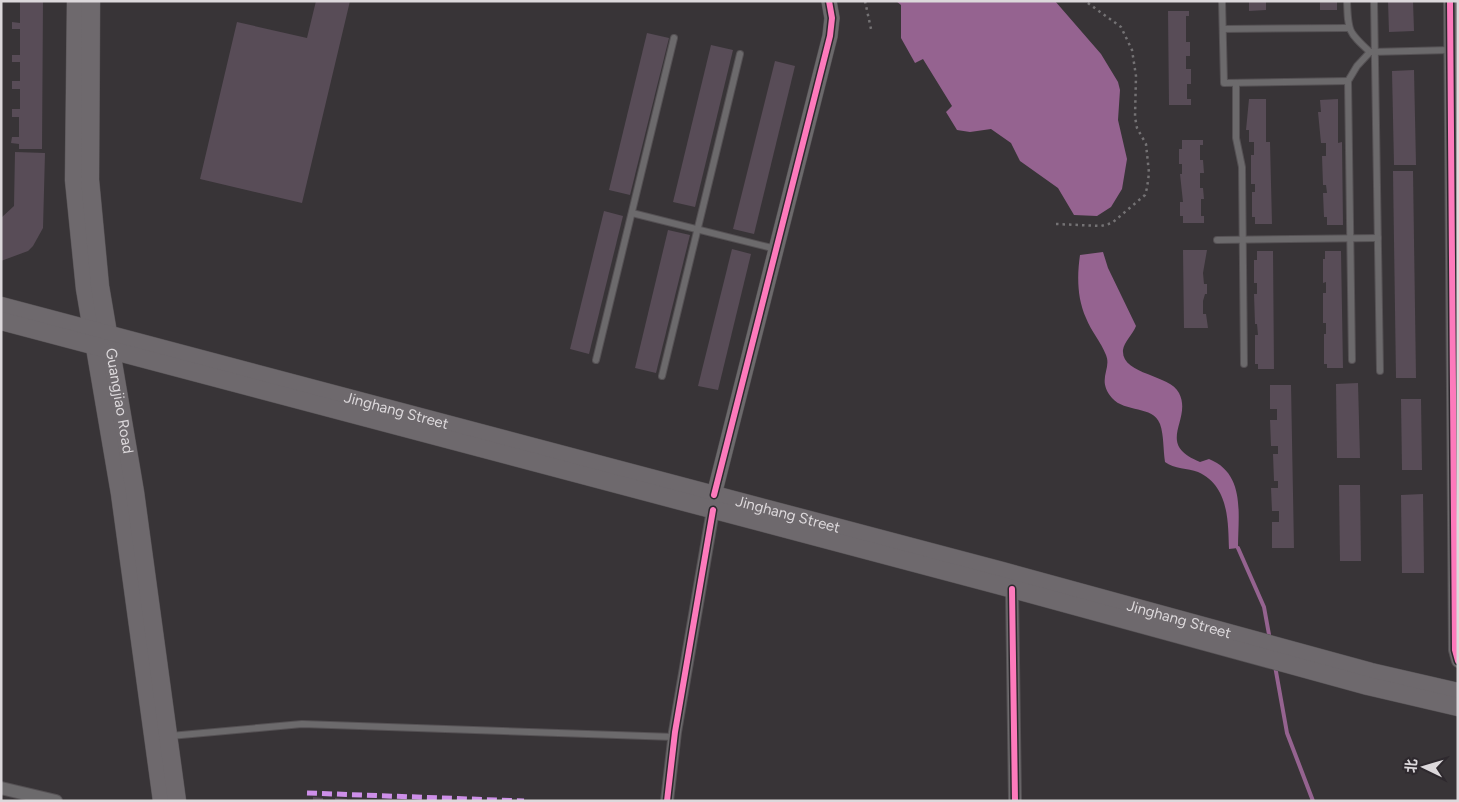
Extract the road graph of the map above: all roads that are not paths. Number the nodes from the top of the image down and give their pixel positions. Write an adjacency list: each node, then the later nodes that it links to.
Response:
1 (76, 1): 25 (main road, Guangjiao Road)
2 (91, 1): 25 (main road, Guangjiao Road)
3 (829, 1): 22 (street)
4 (1222, 1): 9 (lane)
5 (1347, 1): 8 (lane)
6 (1374, 1): 12 (lane)
7 (1450, 1): 11 (street)
8 (1348, 28): 9 (lane); 12 (lane)
9 (1223, 29): 15 (lane)
10 (674, 38): 16 (lane)
11 (1450, 50): 12 (lane); 33 (street)
12 (1372, 52): 14 (lane); 19 (lane)
13 (740, 54): 17 (lane)
14 (1348, 81): 15 (lane); 18 (lane)
15 (1236, 82): 21 (lane)
16 (632, 213): 17 (lane); 26 (lane)
17 (697, 229): 22 (lane); 30 (lane)
18 (1351, 238): 19 (lane); 21 (lane); 27 (lane)
19 (1378, 238): 29 (lane)
20 (1217, 240): 21 (lane)
21 (1243, 240): 28 (lane)
22 (776, 249): 31 (street)
23 (1, 306): 25 (main road, Jinghang Street)
24 (1, 321): 25 (main road, Jinghang Street)
25 (101, 340): 31 (main road, Jinghang Street); 36 (main road, Guangjiao Road); 40 (main road, Guangjiao Road)
26 (596, 360)
27 (1352, 360)
28 (1244, 364)
29 (1380, 371)
30 (662, 376)
31 (713, 502): 32 (main road, Jinghang Street); 34 (main road, Jinghang Street); 37 (street)
32 (1012, 589): 35 (main road, Jinghang Street); 43 (street)
33 (1458, 661)
34 (1458, 692)
35 (1458, 707)
36 (168, 736): 37 (lane); 41 (main road, Guangjiao Road)
37 (674, 737): 42 (street)
38 (1, 788): 39 (street)
39 (56, 801)
40 (162, 801)
41 (177, 801)
42 (667, 801)
43 (1015, 801)

